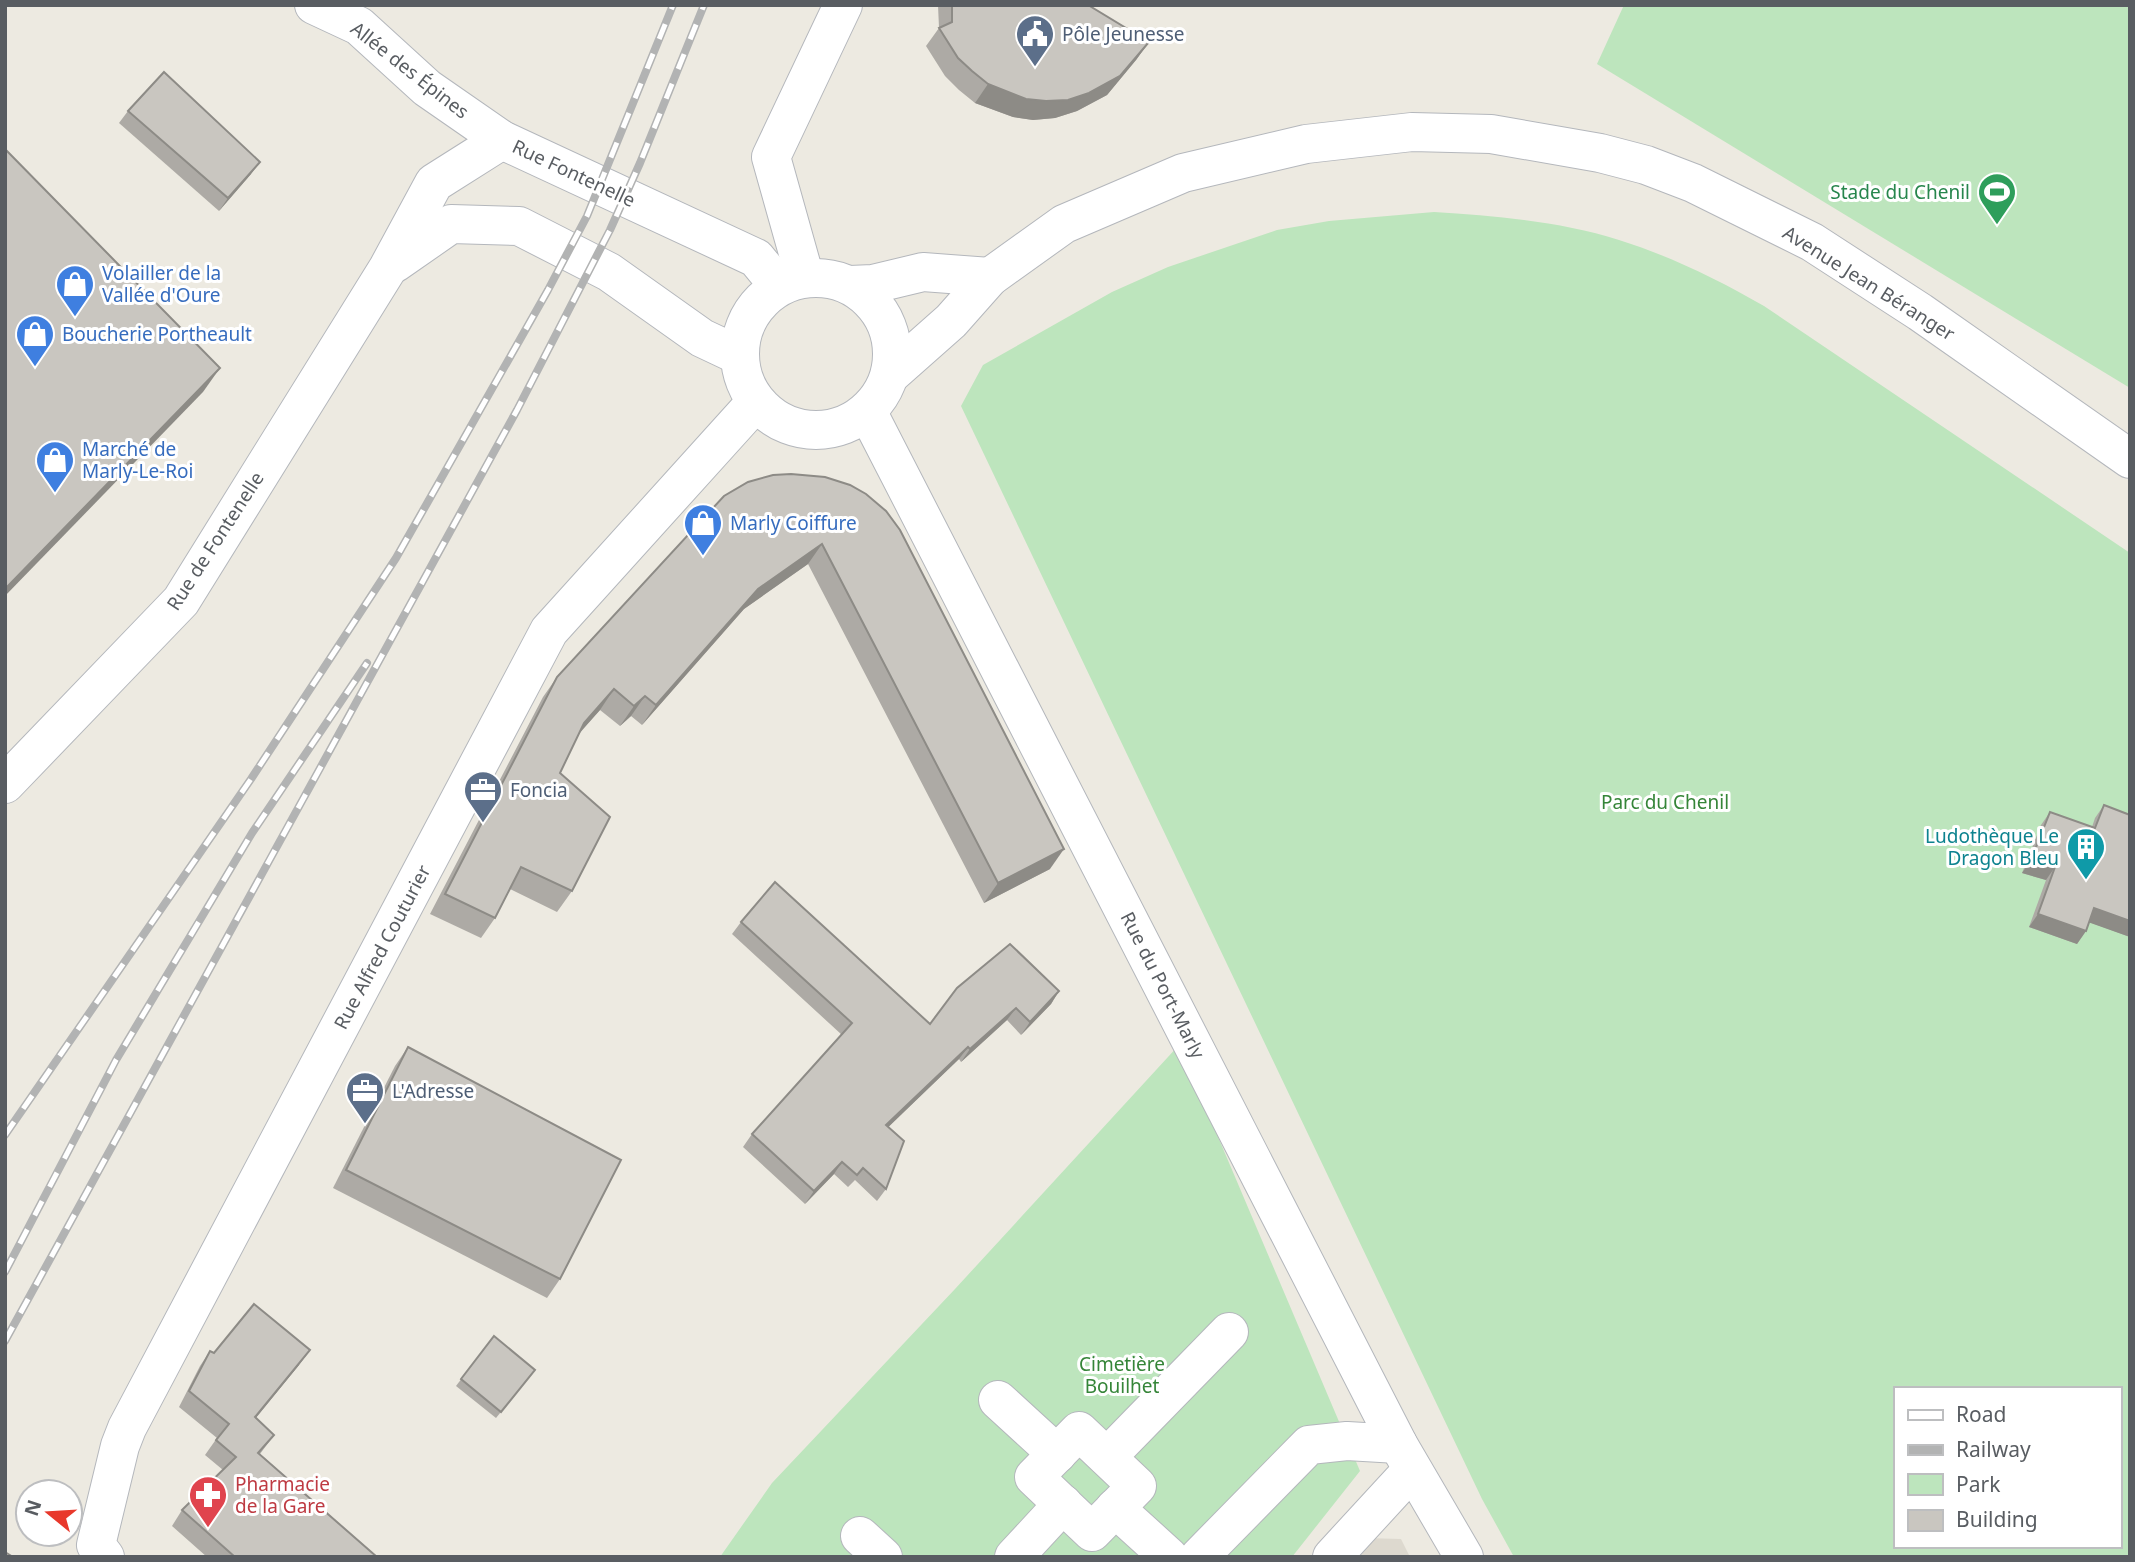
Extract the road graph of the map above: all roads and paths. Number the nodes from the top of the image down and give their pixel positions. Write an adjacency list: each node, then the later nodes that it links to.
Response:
1 (314, 5): 3 (street, Allée des Épines)
2 (843, 5): 6 (street)
3 (502, 140): 4 (street, Rue Fontenelle); 6 (street, Rue Fontenelle)
4 (388, 268): 8 (street); 13 (street, Rue de Fontenelle)
5 (990, 277): 7 (street); 9 (street, Avenue Jean Béranger); 12 (street, Avenue Jean Béranger)
6 (792, 282): 7 (street); 8 (street)
7 (850, 285): 9 (street)
8 (738, 355): 10 (street)
9 (890, 375): 11 (street)
10 (755, 402): 11 (street); 21 (street, Rue Alfred Couturier)
11 (867, 411): 18 (street, Rue du Port-Marly)
12 (2130, 459)
13 (5, 784)
14 (1229, 1332): 17 (street)
15 (998, 1400): 16 (street)
16 (1057, 1454): 17 (street); 19 (street)
17 (1107, 1457): 20 (street)
18 (1405, 1457): 24 (street); 25 (street); 26 (street, Rue du Port-Marly)
19 (1063, 1504): 20 (street); 22 (street)
20 (1115, 1508): 23 (street)
21 (100, 1551)
22 (1014, 1557)
23 (1169, 1557)
24 (1199, 1557)
25 (1332, 1557)
26 (1464, 1557)

